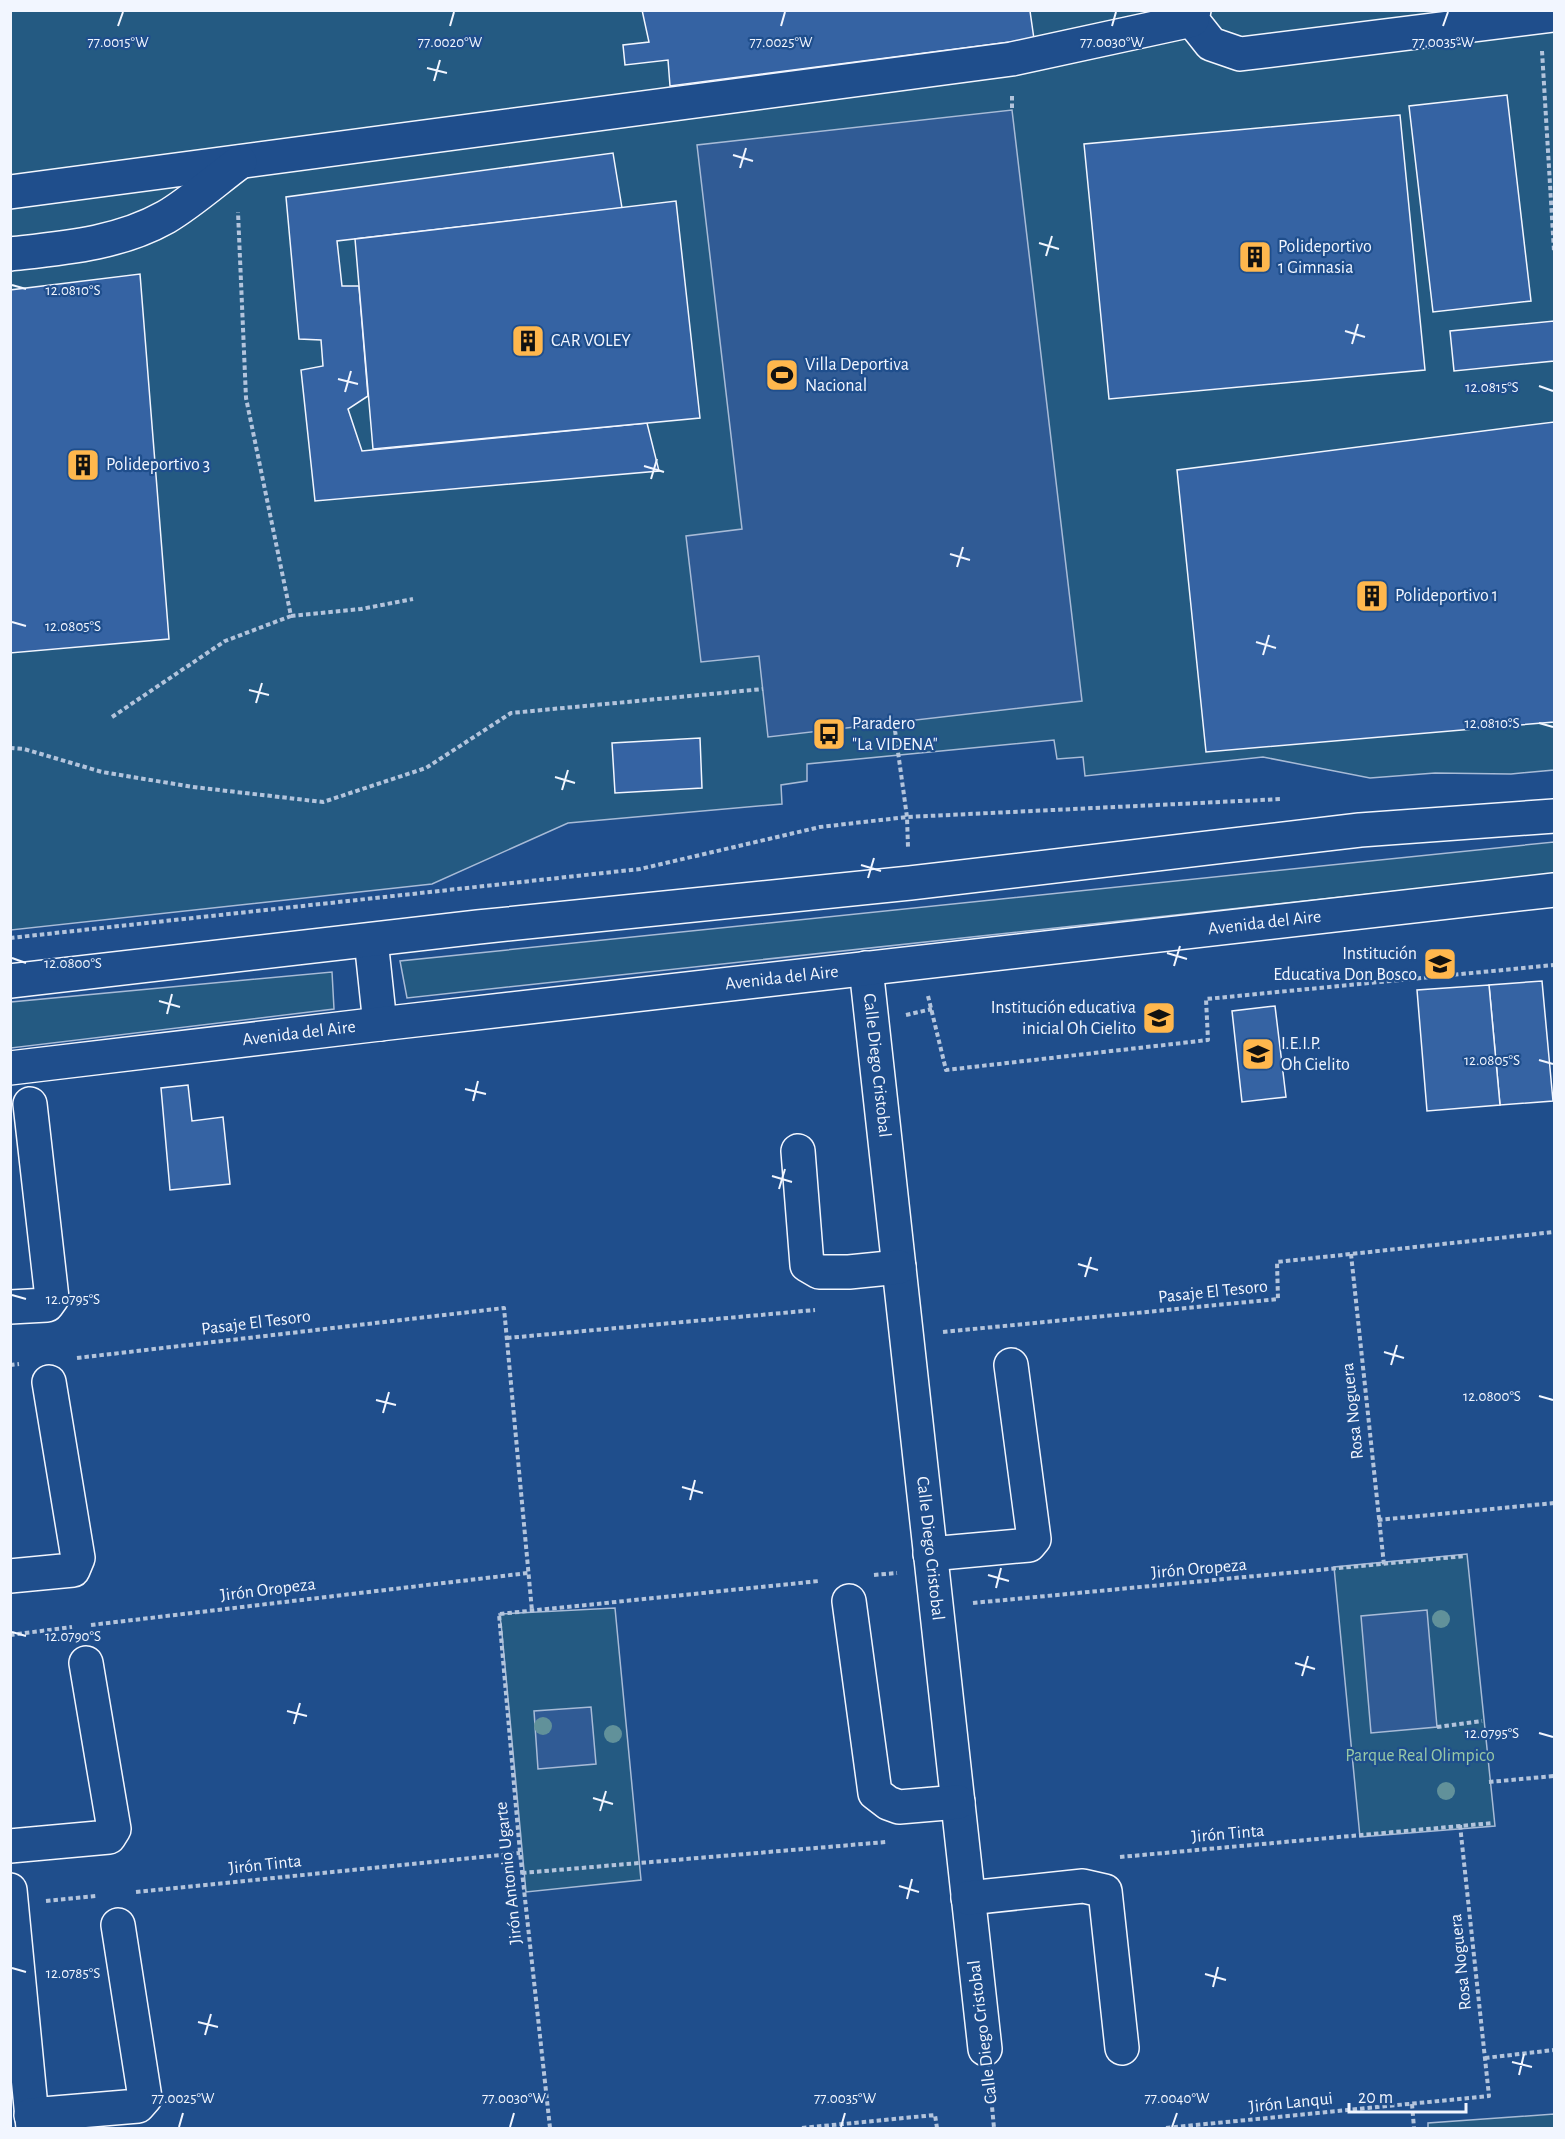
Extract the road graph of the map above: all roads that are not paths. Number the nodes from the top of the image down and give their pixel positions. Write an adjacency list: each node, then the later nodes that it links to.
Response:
1 (1193, 15): 2 (main road); 3 (main road)
2 (1547, 16)
3 (241, 161): 4 (main road); 5 (main road)
4 (10, 192)
5 (10, 254)
6 (1554, 816): 8 (main road)
7 (1554, 890): 9 (main road, Avenida del Aire)
8 (370, 940): 10 (main road); 11 (main road)
9 (866, 968): 11 (main road, Avenida del Aire); 15 (main road, Calle Diego Cristobal)
10 (10, 981)
11 (380, 1024): 12 (main road, Avenida del Aire)
12 (10, 1068)
13 (30, 1104): 16 (main road)
14 (798, 1151): 15 (main road)
15 (899, 1267): 19 (main road, Calle Diego Cristobal)
16 (10, 1308)
17 (1011, 1365): 19 (main road)
18 (59, 1370): 20 (main road)
19 (931, 1562): 23 (main road, Calle Diego Cristobal)
20 (10, 1576)
21 (838, 1591): 23 (main road)
22 (86, 1663): 24 (main road)
23 (958, 1802): 26 (main road, Calle Diego Cristobal)
24 (10, 1846)
25 (11, 1897): 28 (main road)
26 (968, 1898): 29 (main road); 30 (main road, Calle Diego Cristobal)
27 (118, 1925): 31 (main road)
28 (15, 1978): 31 (main road)
29 (1122, 2048)
30 (986, 2049)
31 (32, 2122)

